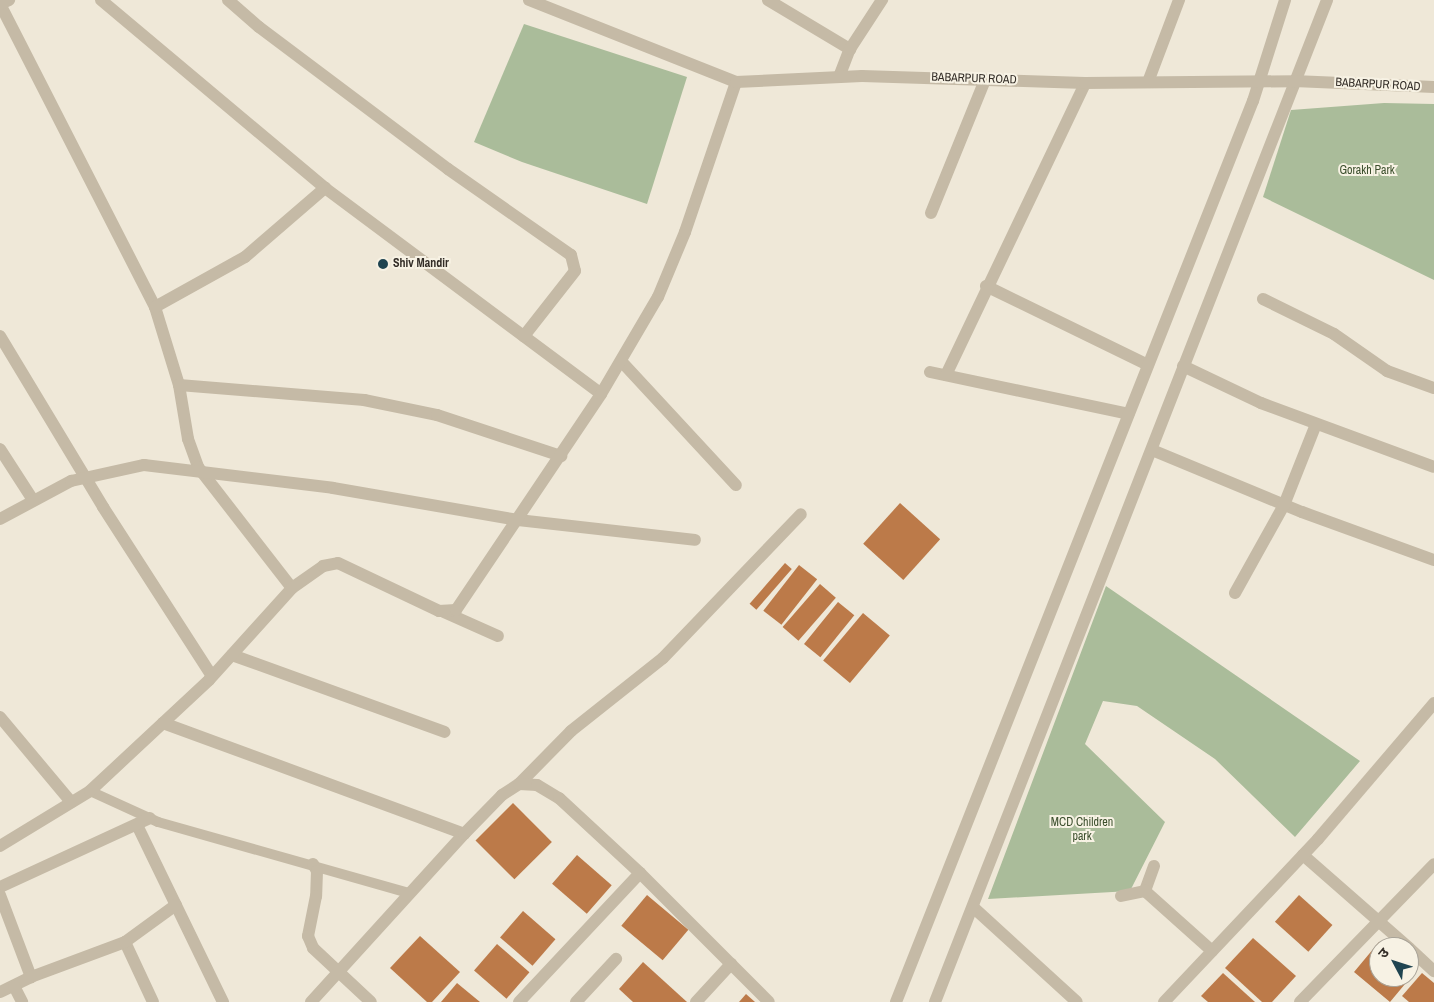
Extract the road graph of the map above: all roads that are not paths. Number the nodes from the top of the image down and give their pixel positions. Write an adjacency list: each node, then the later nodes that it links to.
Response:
1 (9, 0): 10 (street)
2 (101, 0): 20 (street)
3 (228, 0): 26 (street)
4 (529, 0): 16 (street, BABARPUR ROAD)
5 (768, 0): 11 (street)
6 (882, 0): 11 (street)
7 (1179, 0): 17 (street)
8 (1285, 0): 14 (street)
9 (1327, 0): 15 (street)
10 (0, 4): 24 (street)
11 (850, 49): 12 (street)
12 (838, 77): 13 (street, BABARPUR ROAD); 16 (street, BABARPUR ROAD)
13 (985, 80): 18 (street, BABARPUR ROAD); 21 (street)
14 (1260, 81): 15 (street, BABARPUR ROAD); 17 (street, BABARPUR ROAD); 28 (street)
15 (1294, 81): 19 (street, BABARPUR ROAD); 29 (street)
16 (736, 82): 27 (street)
17 (1148, 82): 18 (street, BABARPUR ROAD)
18 (1085, 83): 22 (street)
19 (1434, 87)
20 (325, 188): 24 (street); 26 (street)
21 (931, 213)
22 (986, 286): 28 (street); 31 (street)
23 (1263, 299): 33 (street)
24 (155, 307): 32 (street)
25 (0, 336): 42 (street)
26 (524, 336): 34 (street)
27 (621, 361): 34 (street); 43 (street)
28 (1148, 365): 35 (street)
29 (1183, 366): 36 (street); 38 (street)
30 (930, 372): 31 (street)
31 (946, 375): 35 (street)
32 (180, 385): 39 (street); 41 (street)
33 (1434, 388)
34 (601, 394): 39 (street)
35 (1129, 414): 101 (street)
36 (1316, 424): 40 (street); 45 (street)
37 (0, 449): 44 (street)
38 (1152, 450): 45 (street); 79 (street)
39 (561, 456): 48 (street)
40 (1434, 467)
41 (200, 472): 42 (street); 48 (street); 51 (street)
42 (84, 477): 44 (street); 56 (street)
43 (736, 485)
44 (33, 500): 47 (street)
45 (1284, 505): 50 (street); 52 (street)
46 (801, 514): 61 (street)
47 (0, 519)
48 (518, 520): 49 (street); 53 (street)
49 (695, 540)
50 (1434, 560)
51 (292, 588): 53 (street); 55 (street)
52 (1235, 593)
53 (444, 612): 54 (street)
54 (498, 636)
55 (232, 655): 56 (street); 60 (street)
56 (212, 676): 59 (street)
57 (1434, 703): 68 (street)
58 (0, 717): 63 (street)
59 (163, 723): 62 (street); 66 (street)
60 (445, 732)
61 (519, 784): 66 (street); 72 (street)
62 (90, 791): 63 (street); 64 (lane)
63 (71, 802): 67 (street)
64 (150, 818): 65 (street); 69 (lane)
65 (136, 825): 73 (street); 78 (street)
66 (464, 834): 75 (street)
67 (0, 846)
68 (1303, 855): 80 (street); 83 (street)
69 (313, 864): 75 (lane); 88 (street)
70 (1434, 864): 80 (street)
71 (1154, 866): 74 (street)
72 (640, 873): 86 (street); 97 (street)
73 (0, 887)
74 (1145, 891): 77 (street); 83 (street)
75 (409, 893): 88 (street)
76 (0, 895): 89 (street)
77 (1120, 896)
78 (176, 905): 82 (street); 94 (street)
79 (974, 908): 102 (street); 103 (street)
80 (1379, 920): 81 (street); 105 (street)
81 (1397, 937)
82 (125, 942): 89 (street); 93 (street)
83 (1212, 950): 104 (street)
84 (1419, 958): 87 (street)
85 (616, 960): 98 (street)
86 (731, 964): 99 (street); 100 (street)
87 (1434, 971)
88 (338, 973): 95 (street); 96 (street)
89 (30, 976): 90 (street)
90 (14, 986): 91 (street); 92 (street)
91 (0, 992)
92 (22, 1002)
93 (153, 1002)
94 (223, 1002)
95 (311, 1002)
96 (371, 1002)
97 (519, 1002)
98 (576, 1002)
99 (696, 1002)
100 (770, 1002)
101 (896, 1002)
102 (935, 1002)
103 (1077, 1002)
104 (1164, 1002)
105 (1300, 1002)

